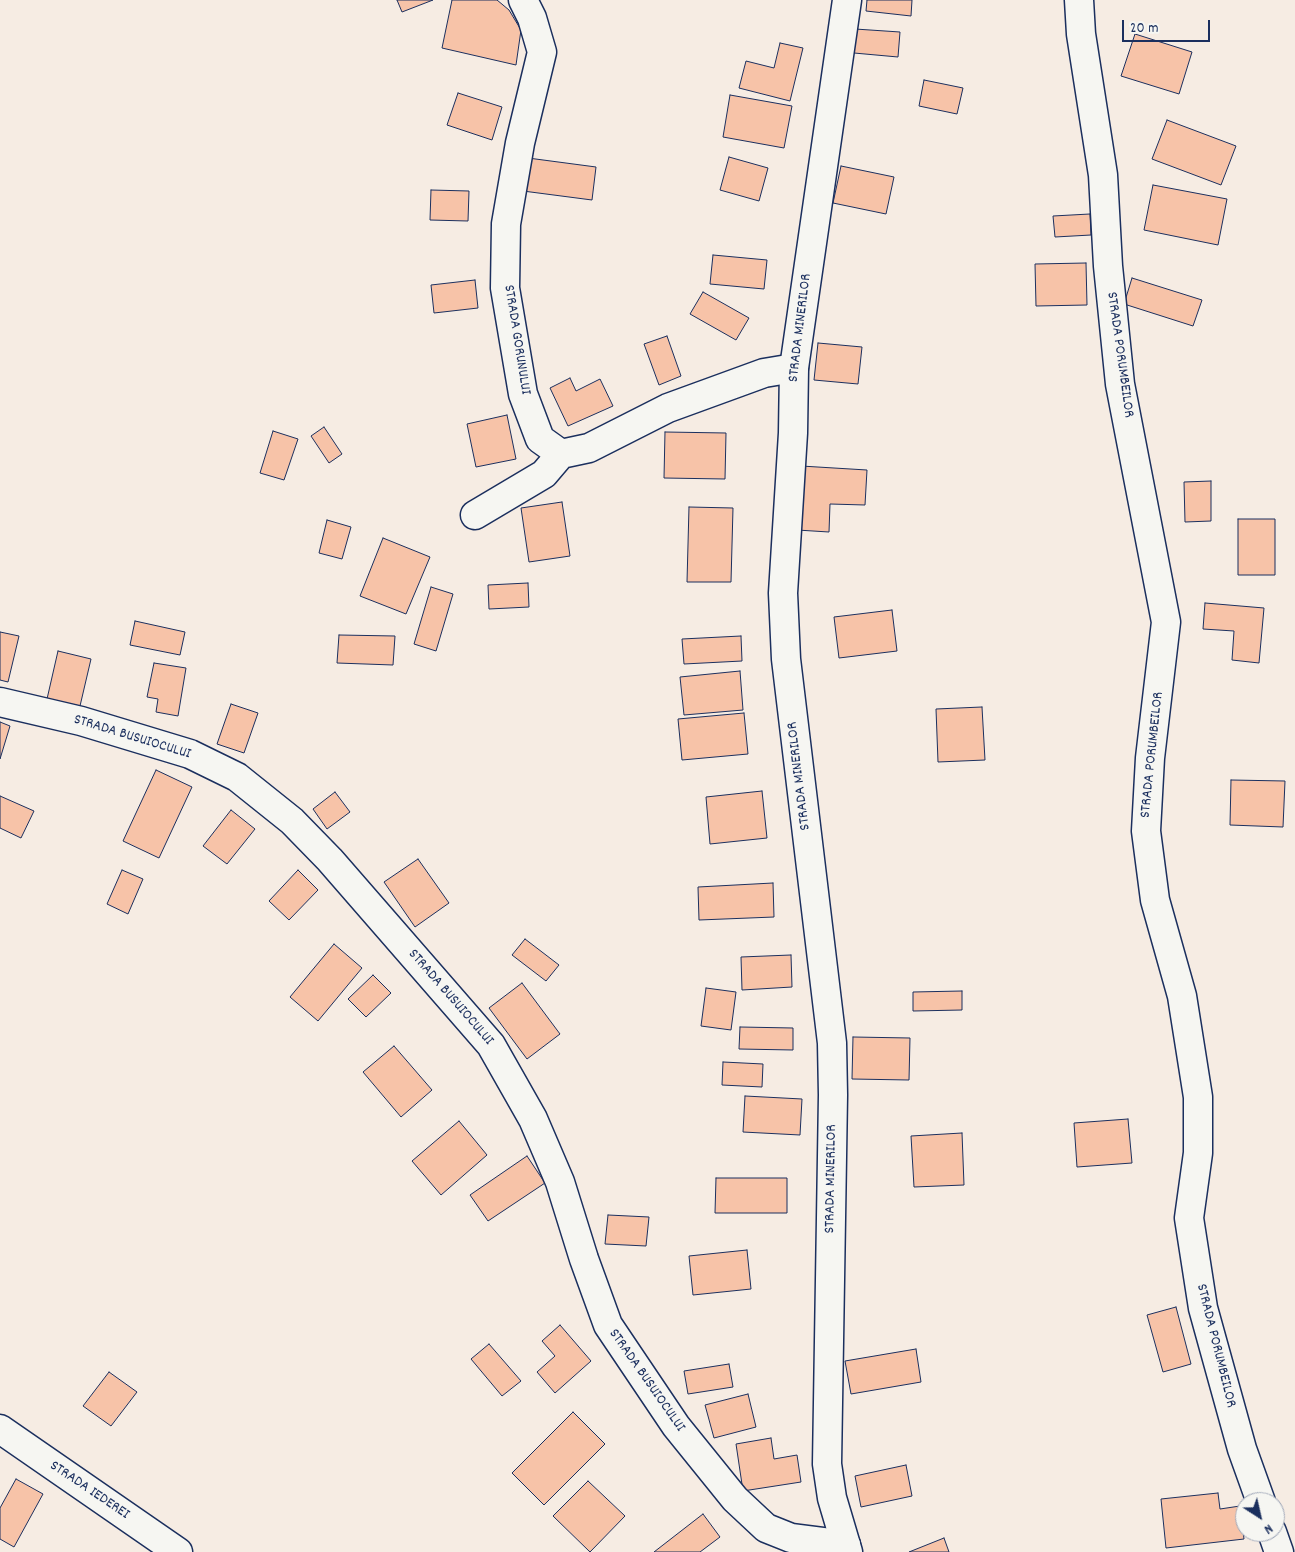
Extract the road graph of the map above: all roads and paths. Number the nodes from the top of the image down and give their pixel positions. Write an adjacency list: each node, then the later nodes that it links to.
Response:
1 (523, 0): 5 (street, STRADA GORUNULUI)
2 (847, 0): 4 (street, STRADA MINERILOR)
3 (1079, 0): 9 (street, STRADA PORUMBEILOR)
4 (794, 368): 5 (street); 10 (street, STRADA MINERILOR)
5 (561, 454): 6 (street)
6 (475, 515)
7 (0, 702): 10 (street, STRADA BUSUIOCULUI)
8 (0, 1429): 11 (street, STRADA IEDEREI)
9 (1257, 1492)
10 (847, 1548)
11 (178, 1552)

